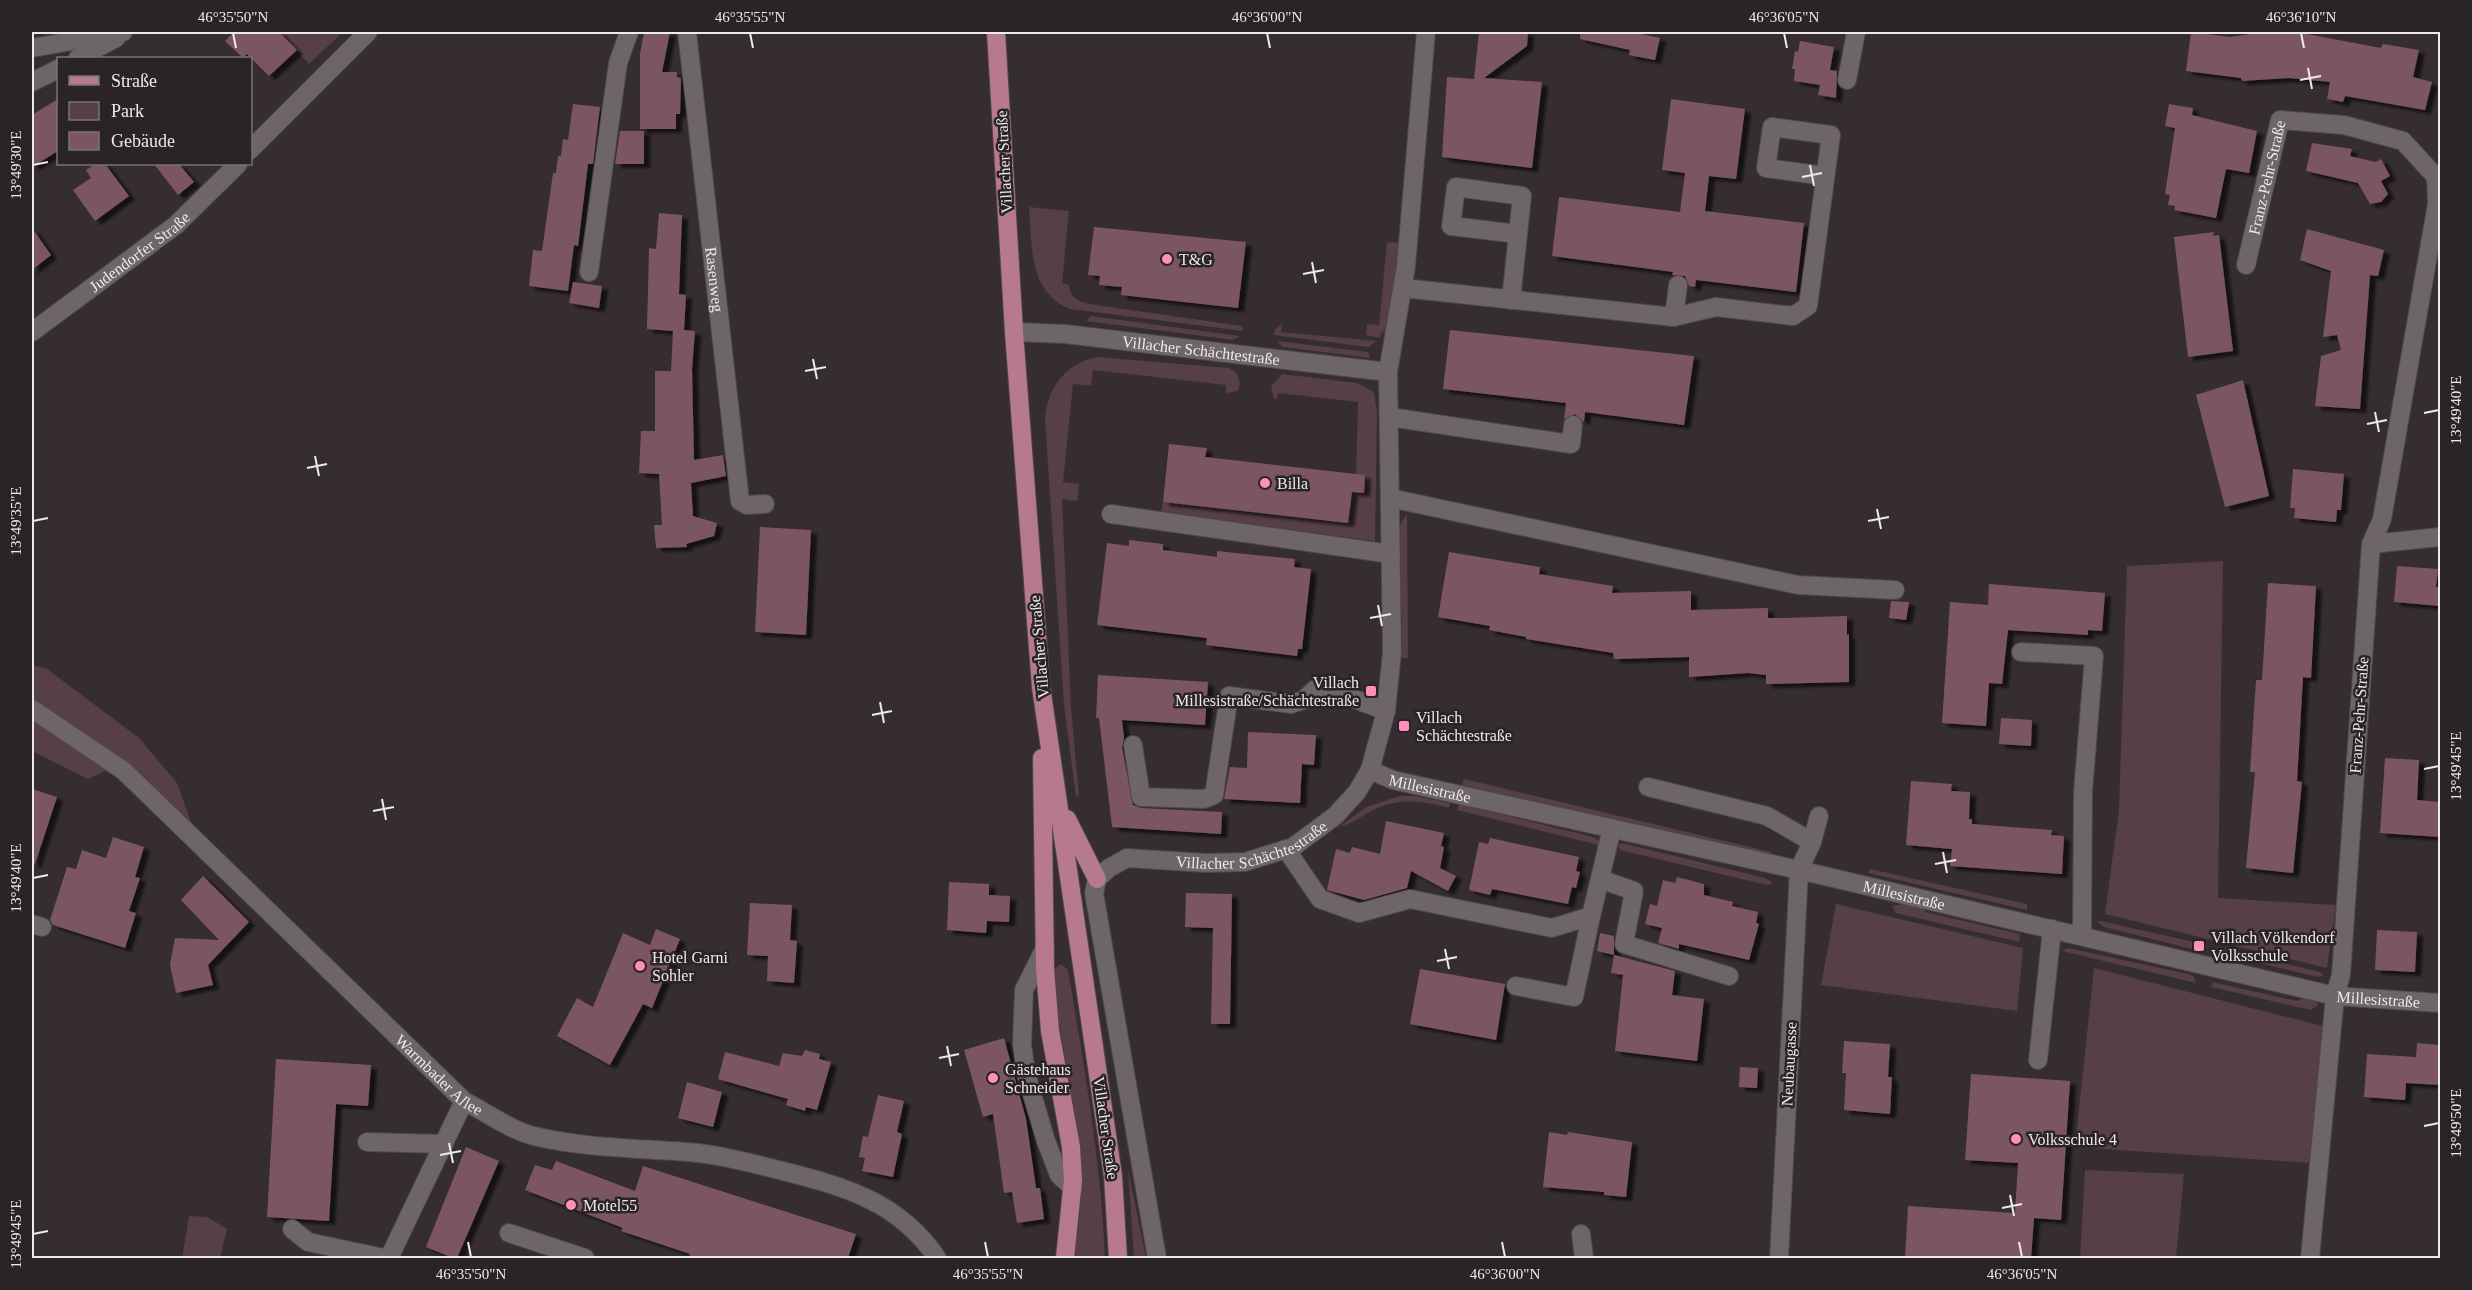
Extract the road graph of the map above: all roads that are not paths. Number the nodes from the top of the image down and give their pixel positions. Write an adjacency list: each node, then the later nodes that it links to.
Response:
1 (123, 32): 9 (street)
2 (129, 32): 10 (street)
3 (368, 32): 14 (street)
4 (629, 32): 20 (street)
5 (687, 32): 31 (street, Rasenweg)
6 (996, 32): 26 (main road, Villacher Straße)
7 (1426, 32): 22 (street, Villacher Schächtestraße)
8 (1856, 32): 12 (street)
9 (32, 48)
10 (80, 57)
11 (57, 70): 13 (street)
12 (1846, 80)
13 (32, 82)
14 (252, 148)
15 (237, 165): 25 (street, Judendorfer Straße)
16 (1825, 176): 24 (street)
17 (2438, 177): 19 (street, Franz-Pehr-Straße); 34 (street, Franz-Pehr-Straße)
18 (1518, 234): 23 (street)
19 (2246, 265)
20 (589, 272)
21 (1684, 285): 24 (street)
22 (1403, 288): 23 (street); 27 (street, Villacher Schächtestraße)
23 (1511, 300): 24 (street)
24 (1679, 316)
25 (32, 332)
26 (1014, 332): 27 (street, Villacher Schächtestraße); 38 (main road, Villacher Straße)
27 (1388, 372): 28 (street, Villacher Schächtestraße)
28 (1390, 417): 29 (street); 30 (street, Villacher Schächtestraße)
29 (1573, 425)
30 (1390, 498): 35 (street, Villacher Schächtestraße); 36 (street)
31 (765, 504)
32 (1111, 514): 35 (street)
33 (2440, 537): 34 (street)
34 (2371, 544): 58 (street, Franz-Pehr-Straße)
35 (1391, 554): 40 (street, Villacher Schächtestraße)
36 (1895, 590)
37 (2021, 652): 54 (street)
38 (1041, 687): 44 (main road, Villacher Straße); 55 (main road)
39 (32, 709): 61 (street, Warmbader Allee)
40 (1386, 711): 41 (street); 42 (street, Villacher Schächtestraße)
41 (1133, 745)
42 (1370, 770): 46 (street, Millesistraße); 48 (street, Villacher Schächtestraße)
43 (1648, 787): 47 (street)
44 (1056, 792): 50 (main road); 73 (main road, Villacher Straße)
45 (1818, 816): 47 (street)
46 (1612, 828): 49 (street, Millesistraße); 51 (street)
47 (1812, 842): 49 (street)
48 (1286, 849): 50 (street, Villacher Schächtestraße); 52 (street)
49 (1799, 870): 53 (street, Millesistraße); 76 (street, Neubaugasse)
50 (1097, 879): 74 (street)
51 (1600, 879): 52 (street); 56 (street)
52 (1591, 916): 57 (street)
53 (2052, 929): 54 (street, Millesistraße); 60 (street)
54 (2082, 936): 58 (street, Millesistraße)
55 (1045, 948): 64 (main road); 64 (street)
56 (1729, 976)
57 (1516, 986)
58 (2335, 996): 59 (street, Millesistraße); 77 (street, Franz-Pehr-Straße)
59 (2440, 1003)
60 (2038, 1060)
61 (464, 1101): 63 (street); 71 (street, Warmbader Allee)
62 (367, 1142): 63 (street)
63 (444, 1144): 69 (street)
64 (1073, 1188): 72 (main road)
65 (292, 1228): 68 (street)
66 (509, 1233): 70 (street)
67 (1581, 1234): 75 (street)
68 (384, 1258)
69 (389, 1258)
70 (585, 1258)
71 (937, 1258)
72 (1065, 1258)
73 (1118, 1258)
74 (1157, 1258)
75 (1584, 1258)
76 (1779, 1258)
77 (2310, 1258)

